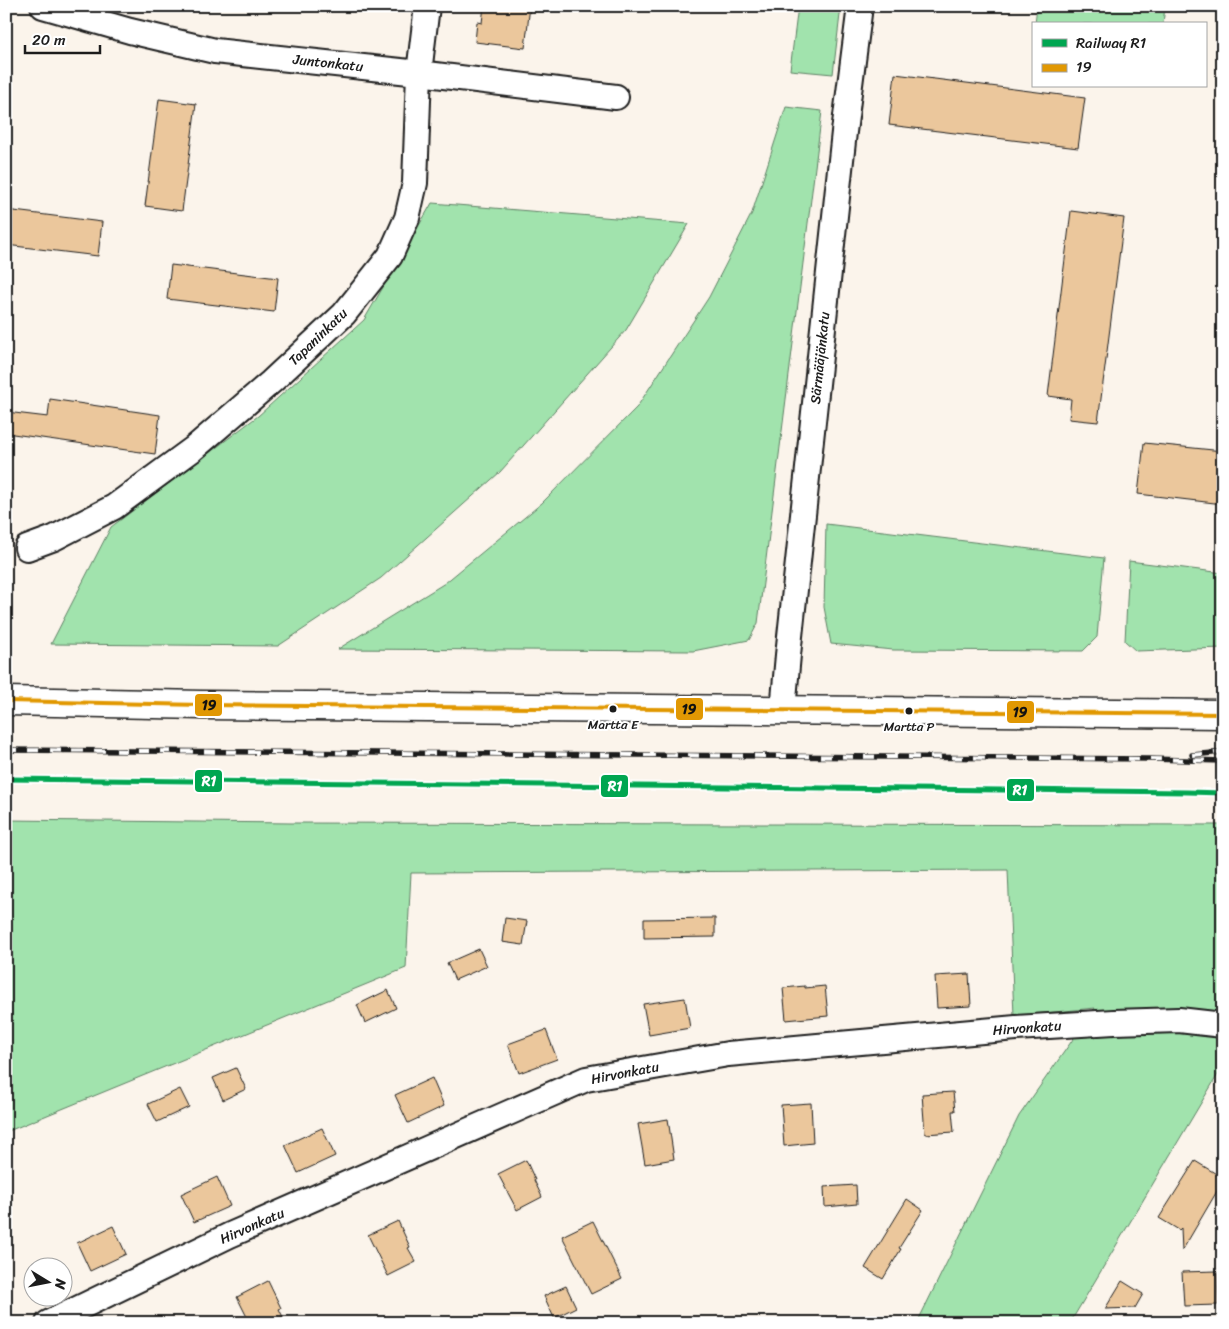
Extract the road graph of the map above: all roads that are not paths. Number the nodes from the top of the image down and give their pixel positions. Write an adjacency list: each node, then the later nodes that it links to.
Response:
1 (43, 6): 4 (street, Juntonkatu)
2 (427, 6): 4 (street, Tapaninkatu)
3 (860, 6): 8 (street, Särmääjänkatu)
4 (419, 73): 5 (street, Juntonkatu); 6 (street, Tapaninkatu)
5 (616, 97)
6 (27, 548)
7 (6, 701): 8 (main road)
8 (784, 710): 9 (main road)
9 (1223, 714)
10 (1223, 1025): 11 (street, Hirvonkatu)
11 (48, 1323)

